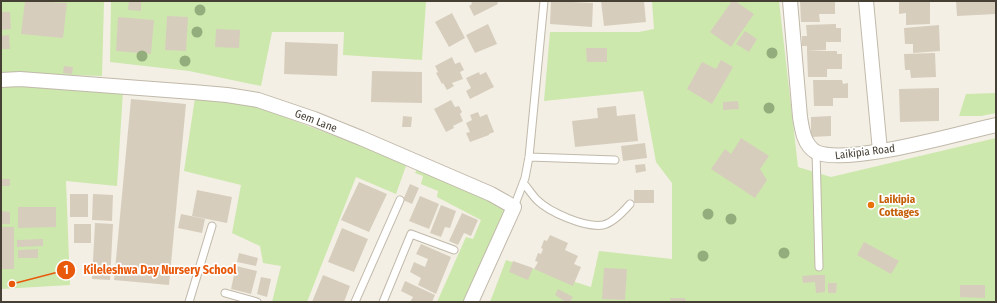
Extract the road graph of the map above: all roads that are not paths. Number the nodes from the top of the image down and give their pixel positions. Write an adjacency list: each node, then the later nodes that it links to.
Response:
1 (544, 1): 8 (lane)
2 (790, 1): 7 (street)
3 (866, 1): 6 (street)
4 (1, 80): 13 (street, Gem Lane)
5 (996, 125): 6 (street, Laikipia Road)
6 (880, 150): 7 (street, Laikipia Road)
7 (816, 152): 16 (lane)
8 (529, 157): 9 (lane); 10 (lane)
9 (615, 160)
10 (523, 183): 12 (lane); 13 (lane)
11 (400, 200): 20 (lane)
12 (630, 204)
13 (514, 207): 22 (street)
14 (212, 226): 18 (lane)
15 (454, 250): 21 (lane)
16 (819, 266)
17 (225, 293): 19 (lane)
18 (189, 302)
19 (258, 302)
20 (355, 302)
21 (383, 302)
22 (471, 302)

